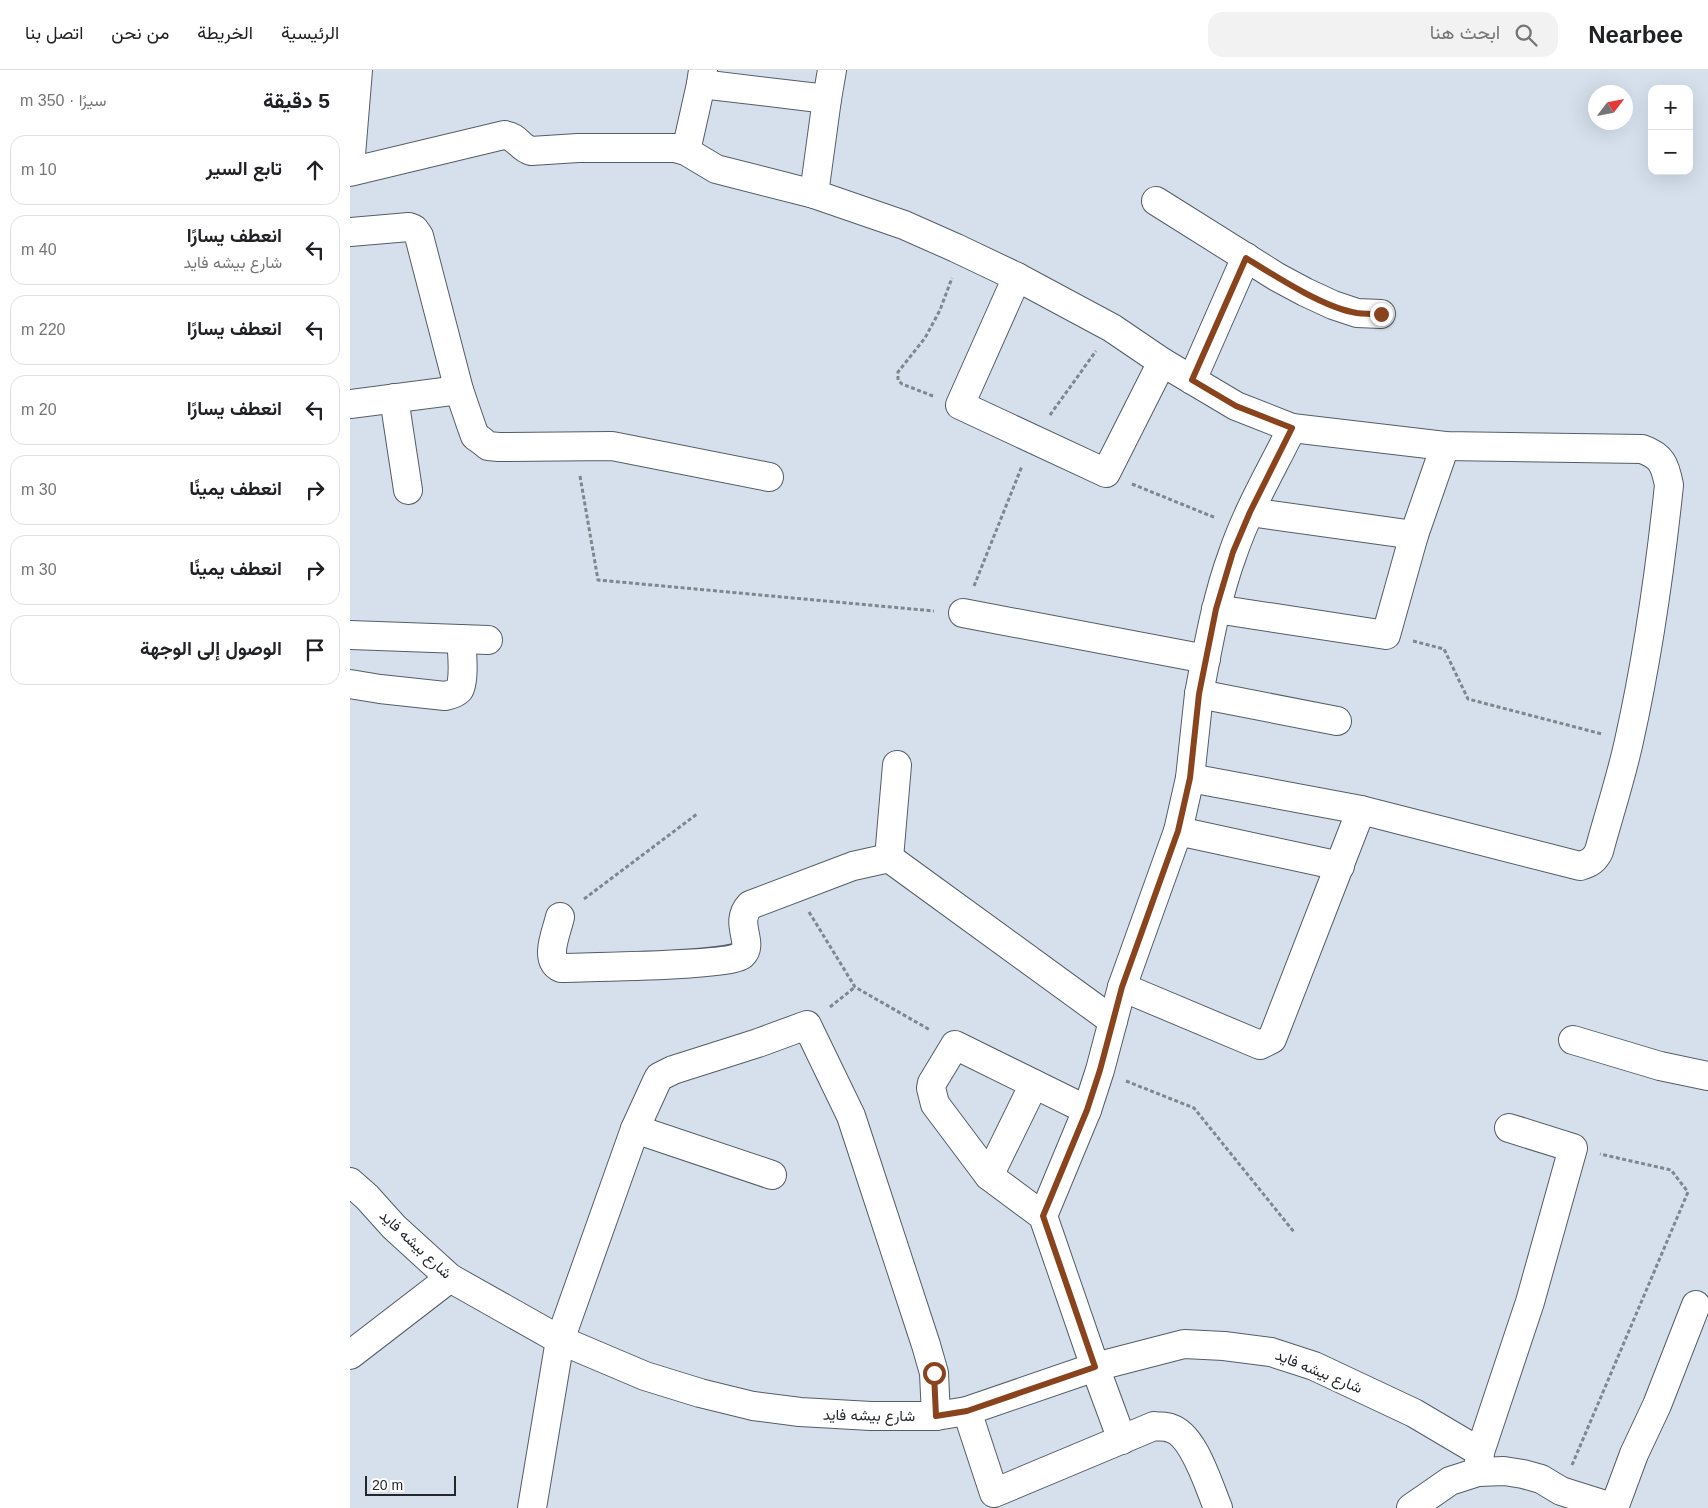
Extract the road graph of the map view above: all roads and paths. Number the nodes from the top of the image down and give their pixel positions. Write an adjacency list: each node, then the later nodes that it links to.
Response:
1 (358, 70): 6 (street)
2 (832, 70): 4 (street)
3 (702, 77): 4 (street); 5 (street)
4 (827, 99): 8 (street)
5 (686, 151): 7 (street); 8 (street)
6 (350, 167)
7 (350, 172)
8 (814, 194): 11 (street)
9 (1156, 201): 12 (street)
10 (350, 232): 18 (street)
11 (956, 248): 13 (street); 21 (path)
12 (1246, 258): 14 (street); 17 (street)
13 (1017, 277): 15 (street); 21 (street)
14 (1381, 314)
15 (1112, 328): 16 (street); 23 (path)
16 (1162, 362): 17 (street); 26 (street)
17 (1192, 380): 22 (street)
18 (459, 390): 19 (street); 24 (street)
19 (394, 398): 20 (street); 28 (street)
20 (350, 404)
21 (960, 405): 23 (street)
22 (1292, 428): 25 (street); 29 (street)
23 (1033, 439): 26 (street); 32 (path)
24 (575, 446): 27 (street); 32 (path)
25 (1445, 446): 30 (street); 41 (street)
26 (1106, 473): 29 (path)
27 (770, 477)
28 (408, 490)
29 (1246, 521): 30 (street); 31 (street)
30 (1414, 535): 34 (street)
31 (1216, 609): 34 (street); 37 (street)
32 (963, 614): 37 (street)
33 (350, 635): 35 (street)
34 (1386, 635): 41 (path)
35 (462, 639): 36 (street); 38 (street)
36 (488, 640)
37 (1206, 659): 39 (street)
38 (350, 684)
39 (1199, 694): 40 (street); 43 (street)
40 (1337, 721)
41 (1629, 742): 44 (street)
42 (898, 765): 47 (street)
43 (1190, 778): 44 (street); 46 (street)
44 (1361, 810): 48 (street)
45 (697, 814): 50 (path)
46 (1178, 831): 48 (street); 51 (street)
47 (889, 858): 49 (street); 52 (street)
48 (1340, 866): 51 (street)
49 (794, 888): 50 (street); 54 (path)
50 (560, 917)
51 (1122, 987): 52 (street)
52 (1113, 1021): 55 (street)
53 (1573, 1040): 56 (street)
54 (955, 1045): 57 (street); 63 (street)
55 (1100, 1070): 58 (street); 66 (path)
56 (1708, 1076)
57 (1034, 1084): 58 (street); 63 (street)
58 (1087, 1110): 65 (street)
59 (1509, 1128): 61 (street)
60 (635, 1129): 62 (street); 69 (street); 73 (street)
61 (1573, 1148): 75 (street); 76 (path)
62 (772, 1175)
63 (989, 1176): 65 (street)
64 (350, 1182): 67 (street, شارع بيشه فايد)
65 (1043, 1216): 71 (street)
66 (1294, 1232)
67 (450, 1278): 69 (street, شارع بيشه فايد); 70 (street)
68 (1696, 1305): 80 (street)
69 (560, 1340): 73 (street, شارع بيشه فايد); 77 (street)
70 (350, 1355)
71 (1095, 1367): 72 (street, شارع بيشه فايد); 74 (street); 75 (street, شارع بيشه فايد)
72 (967, 1411): 73 (street, شارع بيشه فايد); 74 (street)
73 (936, 1416)
74 (1122, 1440): 78 (street)
75 (1479, 1462): 76 (street); 79 (street)
76 (1562, 1491): 80 (street)
77 (532, 1508)
78 (1218, 1508)
79 (1411, 1508)
80 (1615, 1508)

